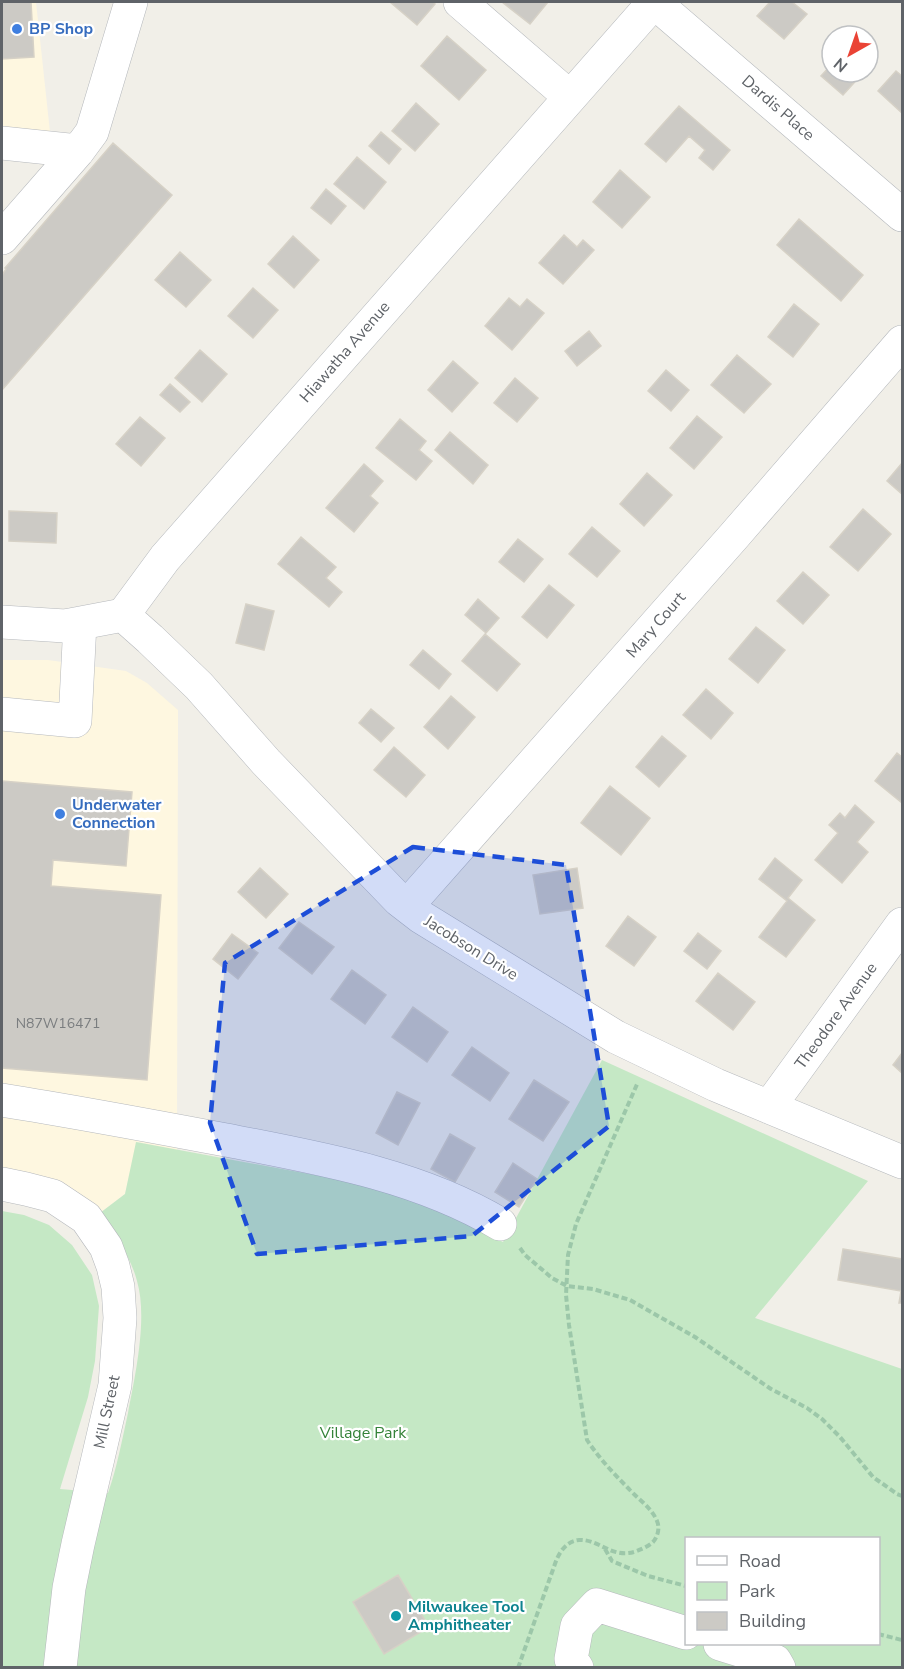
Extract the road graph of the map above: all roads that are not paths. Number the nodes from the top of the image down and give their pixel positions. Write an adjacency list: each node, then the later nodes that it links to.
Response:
1 (131, 2): 6 (street)
2 (460, 2): 4 (street)
3 (654, 2): 4 (street, Hiawatha Avenue); 7 (street, Dardis Place)
4 (570, 97): 10 (street, Hiawatha Avenue)
5 (2, 143): 6 (street)
6 (78, 151): 8 (street)
7 (903, 215)
8 (2, 238)
9 (903, 342): 14 (street, Mary Court)
10 (123, 615): 12 (street); 14 (street, Jacobson Drive)
11 (2, 622): 12 (street)
12 (80, 623): 13 (street)
13 (2, 714)
14 (407, 906): 17 (street, Jacobson Drive)
15 (903, 924): 17 (street, Theodore Avenue)
16 (2, 1100): 20 (street)
17 (769, 1107): 18 (street, Jacobson Drive)
18 (903, 1162)
19 (2, 1184): 23 (street, Mill Street)
20 (500, 1224)
21 (685, 1632): 24 (street)
22 (723, 1645): 25 (street)
23 (60, 1668)
24 (577, 1668)
25 (779, 1668)

